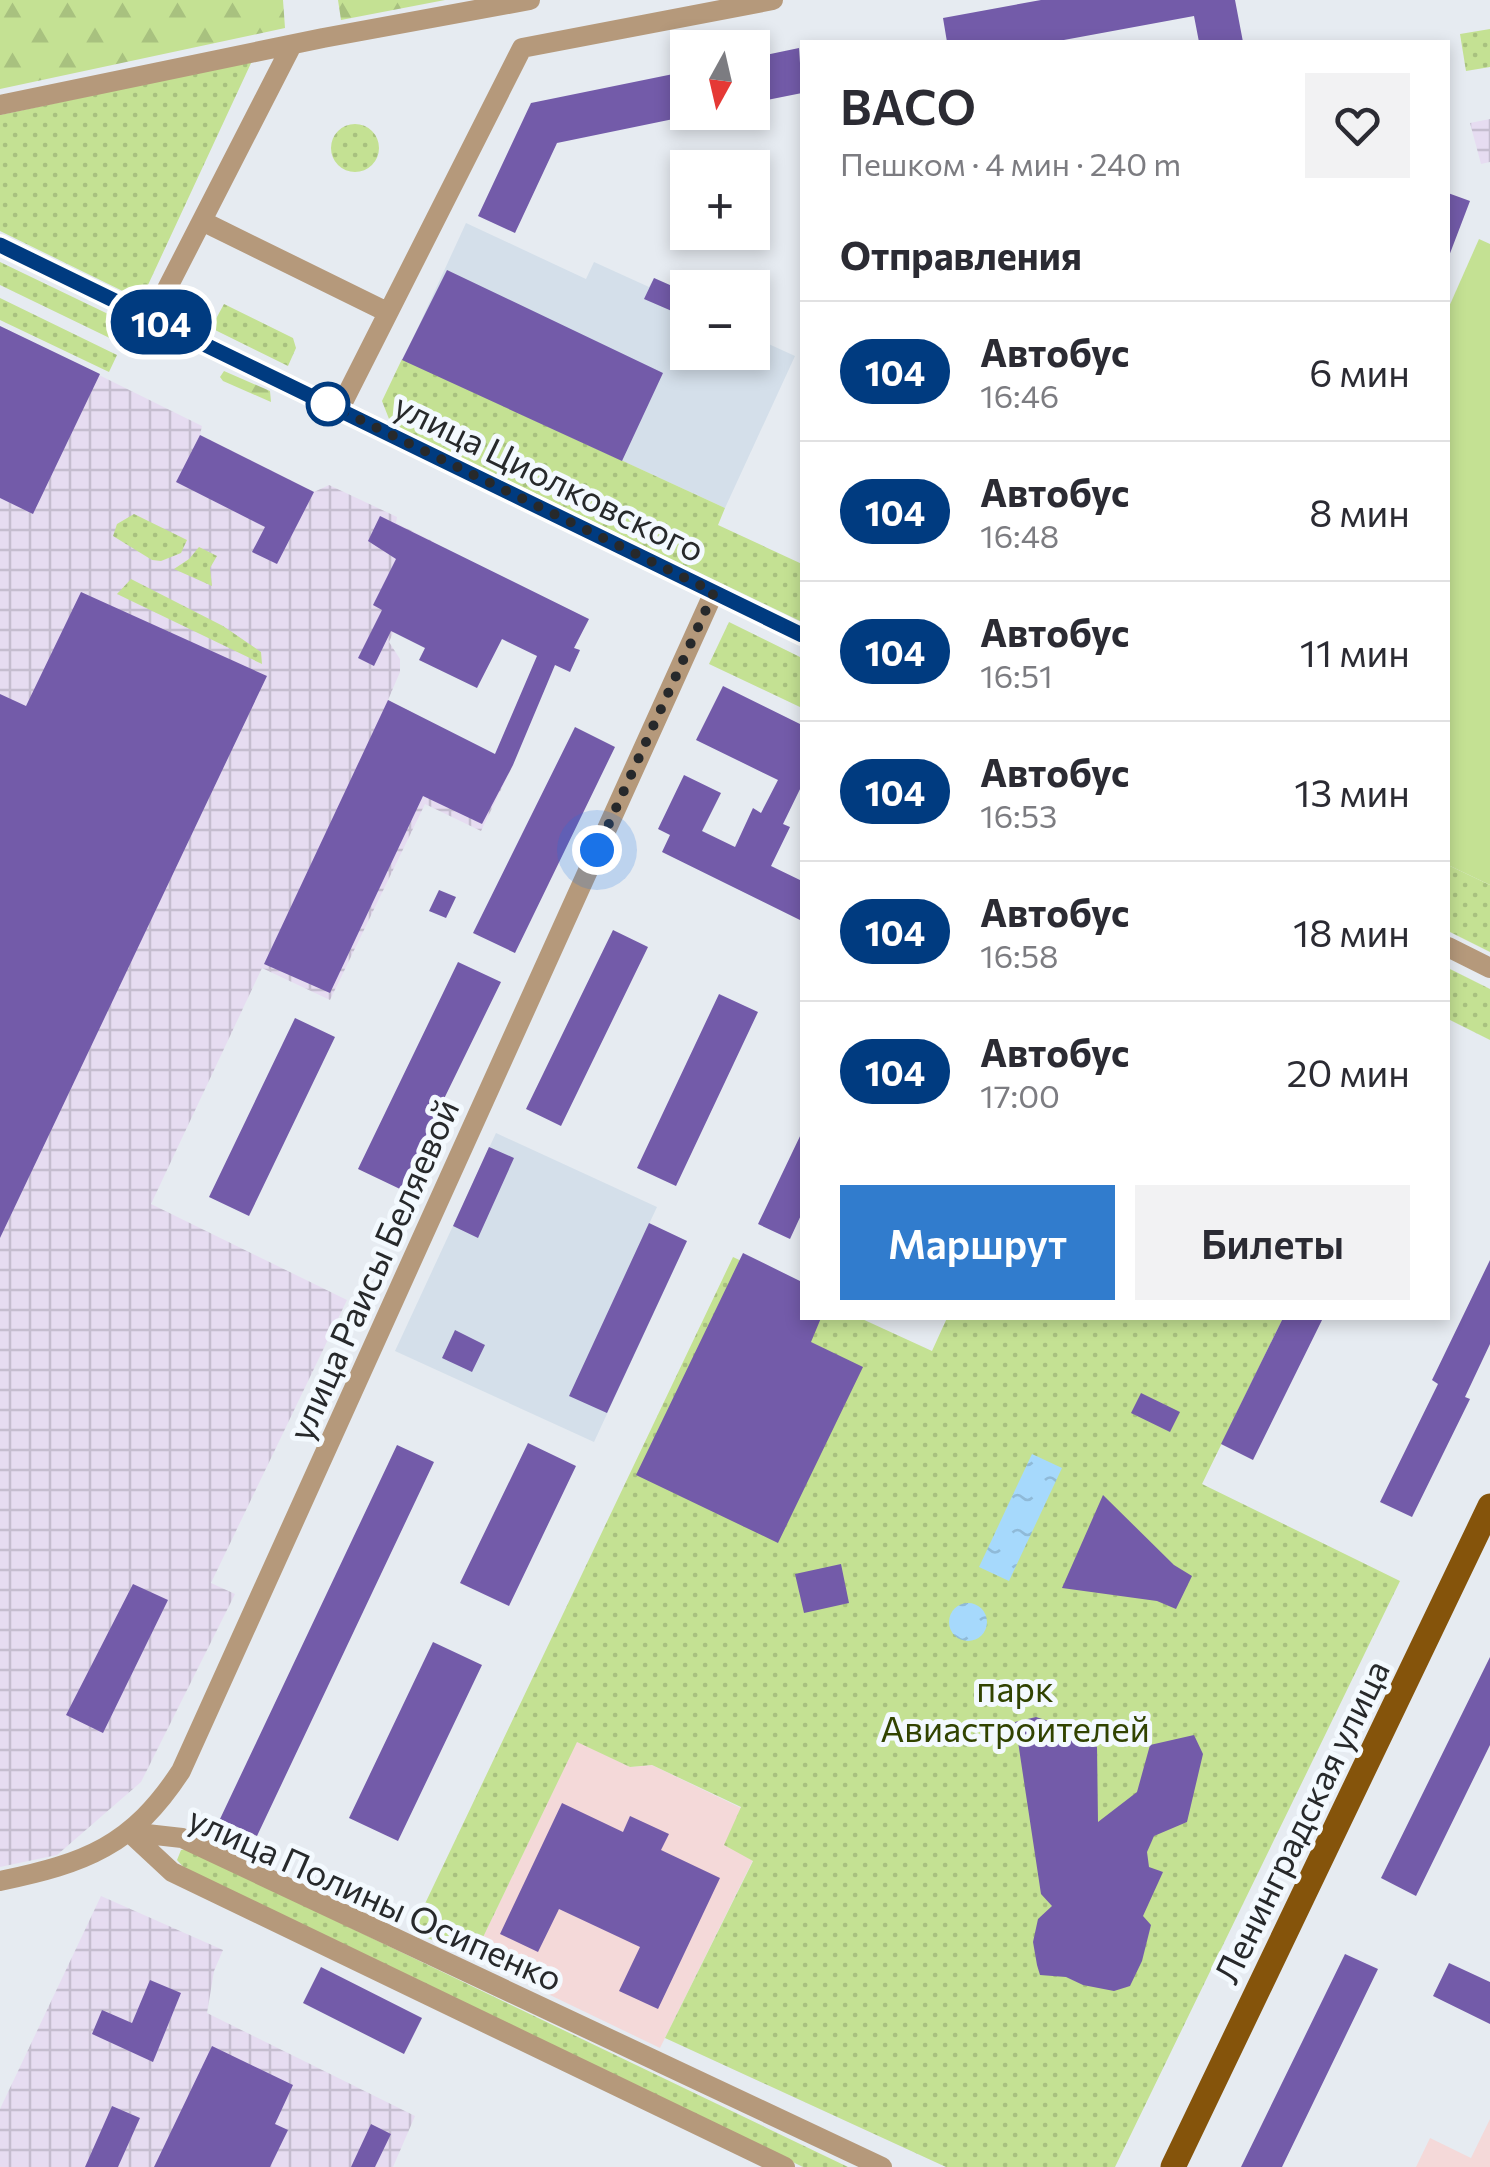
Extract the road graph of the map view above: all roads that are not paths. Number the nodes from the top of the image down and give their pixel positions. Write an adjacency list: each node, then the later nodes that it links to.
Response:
1 (530, 0): 3 (street)
2 (773, 0): 7 (street)
3 (292, 45): 4 (street); 5 (street)
4 (0, 106)
5 (202, 222): 7 (street); 8 (street)
6 (0, 245): 8 (street, улица Циолковского)
7 (387, 312): 9 (street)
8 (152, 318): 9 (street, улица Циолковского)
9 (339, 410): 10 (street, улица Циолковского)
10 (714, 592): 11 (street, улица Циолковского); 15 (street, улица Раисы Беляевой)
11 (800, 635)
12 (1450, 948): 13 (street)
13 (1490, 968)
14 (1490, 1506): 19 (main road, Ленинградская улица)
15 (128, 1832): 16 (street, улица Раисы Беляевой); 17 (street, улица Полины Осипенко); 18 (street, улица Полины Осипенко)
16 (0, 1882)
17 (786, 2167)
18 (882, 2167)
19 (1174, 2167)

